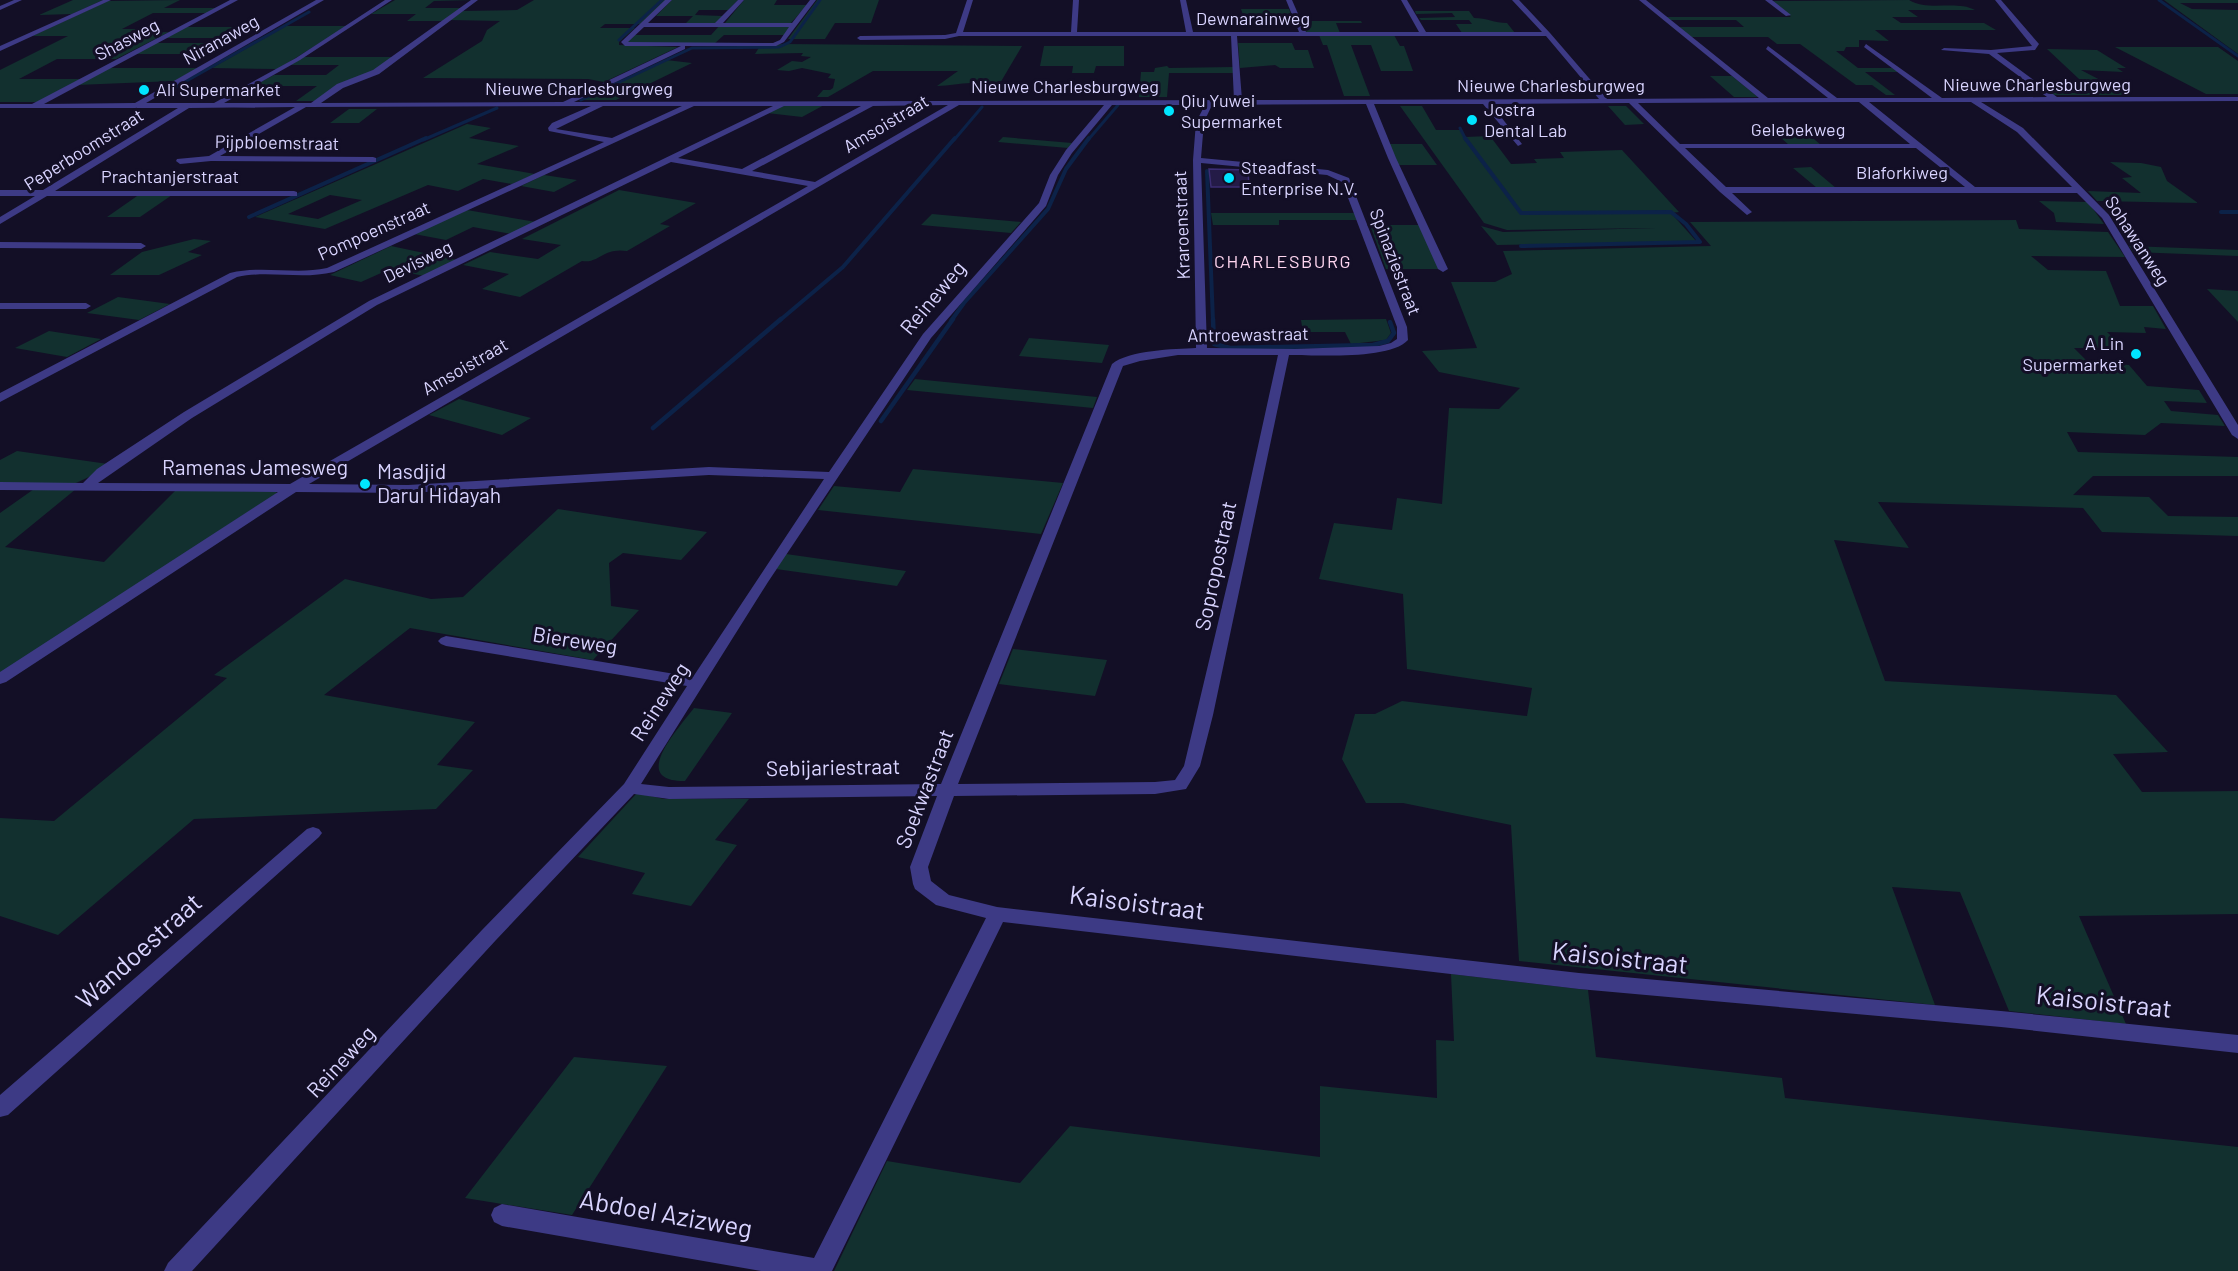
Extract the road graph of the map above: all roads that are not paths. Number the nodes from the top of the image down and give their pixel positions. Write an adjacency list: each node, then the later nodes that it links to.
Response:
1 (19, 0): 19 (street)
2 (108, 0): 35 (street)
3 (235, 0): 60 (street, Shasweg)
4 (321, 0): 61 (street, Niranaweg)
5 (389, 0): 63 (street)
6 (475, 0): 58 (street)
7 (669, 0): 21 (street)
8 (741, 0): 22 (street)
9 (813, 0): 23 (street)
10 (970, 0): 24 (street)
11 (1076, 0): 25 (street)
12 (1183, 0): 26 (street)
13 (1289, 0): 28 (street)
14 (1404, 0): 29 (street)
15 (1515, 0): 30 (street)
16 (1642, 0): 43 (street)
17 (1768, 0): 20 (street)
18 (1998, 0): 37 (street)
19 (0, 8)
20 (1788, 15)
21 (643, 25): 22 (street); 32 (street)
22 (717, 25): 23 (street)
23 (795, 25): 32 (street)
24 (959, 34): 25 (street, Dewnarainweg); 31 (street, Dewnarainweg)
25 (1074, 34): 26 (street, Dewnarainweg)
26 (1190, 34): 27 (street, Dewnarainweg)
27 (1234, 34): 28 (street, Dewnarainweg); 52 (street)
28 (1303, 34): 29 (street, Dewnarainweg)
29 (1425, 34): 30 (street, Dewnarainweg)
30 (1548, 34): 41 (street)
31 (860, 38)
32 (688, 46): 56 (street)
33 (1866, 46): 46 (street)
34 (1768, 48): 44 (street)
35 (0, 49)
36 (1944, 50): 37 (street)
37 (1991, 52): 39 (street)
38 (1971, 99): 39 (street, Nieuwe Charlesburgweg); 46 (street, Nieuwe Charlesburgweg); 77 (street, Sohawanweg)
39 (2054, 99): 40 (street, Nieuwe Charlesburgweg)
40 (2238, 99)
41 (1604, 100): 42 (street, Nieuwe Charlesburgweg); 47 (street, Nieuwe Charlesburgweg)
42 (1630, 100): 43 (street, Nieuwe Charlesburgweg); 66 (street)
43 (1766, 100): 44 (street, Nieuwe Charlesburgweg)
44 (1835, 100): 45 (street, Nieuwe Charlesburgweg)
45 (1861, 100): 46 (street, Nieuwe Charlesburgweg); 67 (street)
46 (1940, 100)
47 (1485, 101): 53 (street, Nieuwe Charlesburgweg); 65 (street)
48 (874, 102): 49 (street, Nieuwe Charlesburgweg); 55 (street, Nieuwe Charlesburgweg); 73 (street)
49 (959, 102): 50 (street, Nieuwe Charlesburgweg); 74 (street, Amsoistraat)
50 (1110, 102): 51 (street, Nieuwe Charlesburgweg); 94 (street, Reineweg)
51 (1210, 102): 52 (street, Nieuwe Charlesburgweg); 71 (street, Kraroenstraat)
52 (1238, 102): 53 (street, Nieuwe Charlesburgweg)
53 (1369, 102): 85 (street)
54 (695, 103): 55 (street, Nieuwe Charlesburgweg); 57 (street, Nieuwe Charlesburgweg); 64 (street, Pompoenstraat)
55 (785, 103): 69 (street, Devisweg)
56 (564, 104): 57 (street, Nieuwe Charlesburgweg); 58 (street, Nieuwe Charlesburgweg)
57 (605, 104): 64 (street)
58 (309, 105): 63 (street, Nieuwe Charlesburgweg); 68 (street)
59 (0, 106): 60 (street, Nieuwe Charlesburgweg)
60 (32, 106): 61 (street, Nieuwe Charlesburgweg)
61 (136, 106): 62 (street, Nieuwe Charlesburgweg)
62 (186, 106): 63 (street, Nieuwe Charlesburgweg); 79 (street, Peperboomstraat)
63 (215, 106)
64 (614, 141): 92 (street, Pompoenstraat)
65 (1518, 144)
66 (1677, 146): 67 (street, Gelebekweg); 76 (street)
67 (1919, 146): 75 (street)
68 (211, 158): 70 (street, Pijpbloemstraat); 72 (street, Pijpbloemstraat)
69 (669, 159): 73 (street); 96 (street, Devisweg)
70 (373, 160)
71 (1197, 160): 88 (street, Spinaziestraat); 89 (street, Kraroenstraat)
72 (180, 161)
73 (743, 172): 74 (street)
74 (819, 184): 97 (street, Amsoistraat)
75 (1971, 188): 76 (street, Blaforkiweg); 77 (street, Blaforkiweg)
76 (1723, 189): 81 (street)
77 (2081, 190): 93 (street, Sohawanweg)
78 (0, 193): 79 (street, Prachtanjerstraat)
79 (46, 193): 80 (street, Prachtanjerstraat); 82 (street, Peperboomstraat)
80 (294, 194)
81 (1747, 212)
82 (0, 221)
83 (0, 245): 84 (street)
84 (141, 246)
85 (1443, 268)
86 (0, 306): 87 (street)
87 (86, 306)
88 (1379, 349): 90 (street, Antroewastraat)
89 (1202, 351): 90 (street, Antroewastraat); 91 (street, Antroewastraat)
90 (1284, 352): 101 (street, Sopropostraat)
91 (1118, 364): 103 (street, Soekwastraat)
92 (0, 398)
93 (2238, 435)
94 (832, 477): 97 (street, Ramenas Jamesweg); 100 (street, Reineweg)
95 (0, 486): 96 (street, Ramenas Jamesweg)
96 (86, 487): 97 (street, Ramenas Jamesweg)
97 (293, 488): 99 (street, Amsoistraat)
98 (446, 641): 100 (street, Biereweg)
99 (0, 679)
100 (698, 683): 102 (street, Reineweg)
101 (1180, 785): 103 (street, Sebijariestraat)
102 (630, 788): 103 (street, Sebijariestraat); 110 (street, Reineweg)
103 (948, 789): 105 (street, Soekwastraat)
104 (313, 833): 107 (street, Wandoestraat)
105 (997, 914): 106 (street, Kaisoistraat); 109 (street)
106 (2238, 1044)
107 (0, 1108)
108 (502, 1215): 109 (street, Abdoel Azizweg)
109 (820, 1270)
110 (176, 1271)

